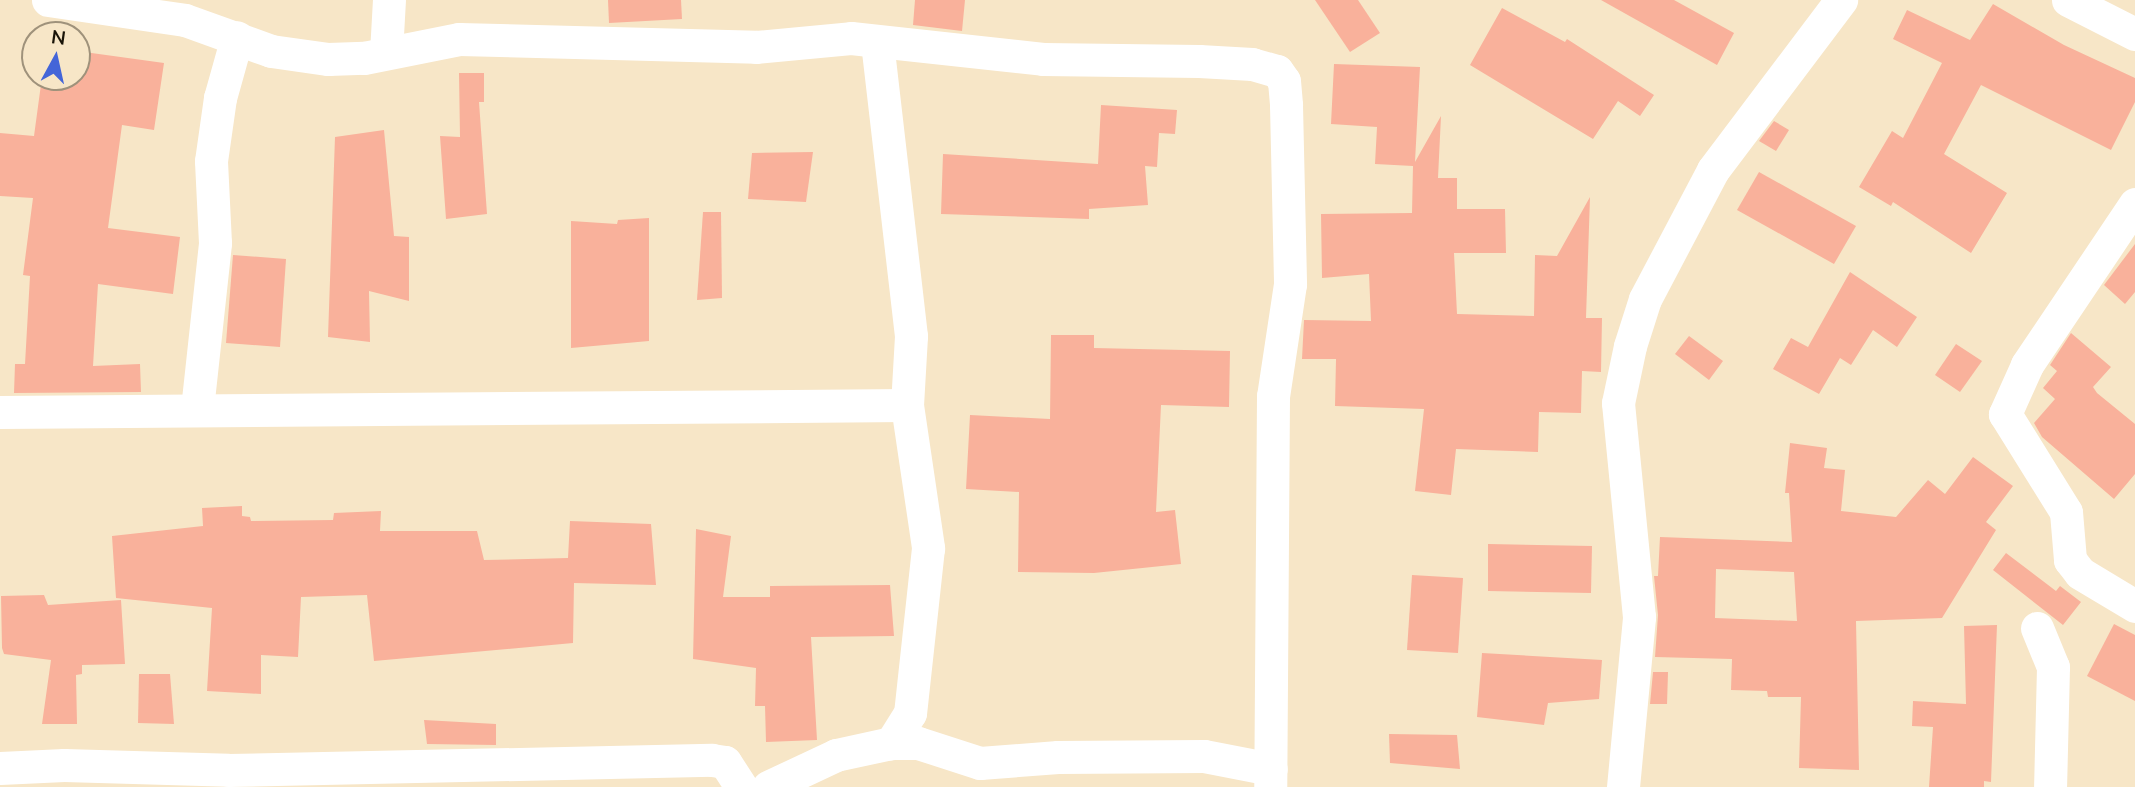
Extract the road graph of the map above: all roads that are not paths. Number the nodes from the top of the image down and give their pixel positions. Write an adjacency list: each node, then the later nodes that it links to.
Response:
1 (48, 0): 6 (street)
2 (389, 0): 8 (street)
3 (1841, 0): 22 (street)
4 (2068, 0): 5 (street)
5 (2135, 34)
6 (237, 37): 8 (street); 11 (street)
7 (877, 42): 8 (street); 10 (street); 20 (street)
8 (386, 53)
9 (2135, 204): 13 (street)
10 (907, 405): 11 (street); 15 (street)
11 (197, 410): 12 (street)
12 (0, 412)
13 (2135, 606)
14 (2037, 628): 23 (street)
15 (910, 713): 16 (street); 17 (street)
16 (891, 743): 17 (street); 21 (street)
17 (935, 747): 20 (street)
18 (0, 768): 19 (street)
19 (383, 777): 21 (street)
20 (1270, 778)
21 (755, 784)
22 (1623, 787)
23 (2050, 787)

